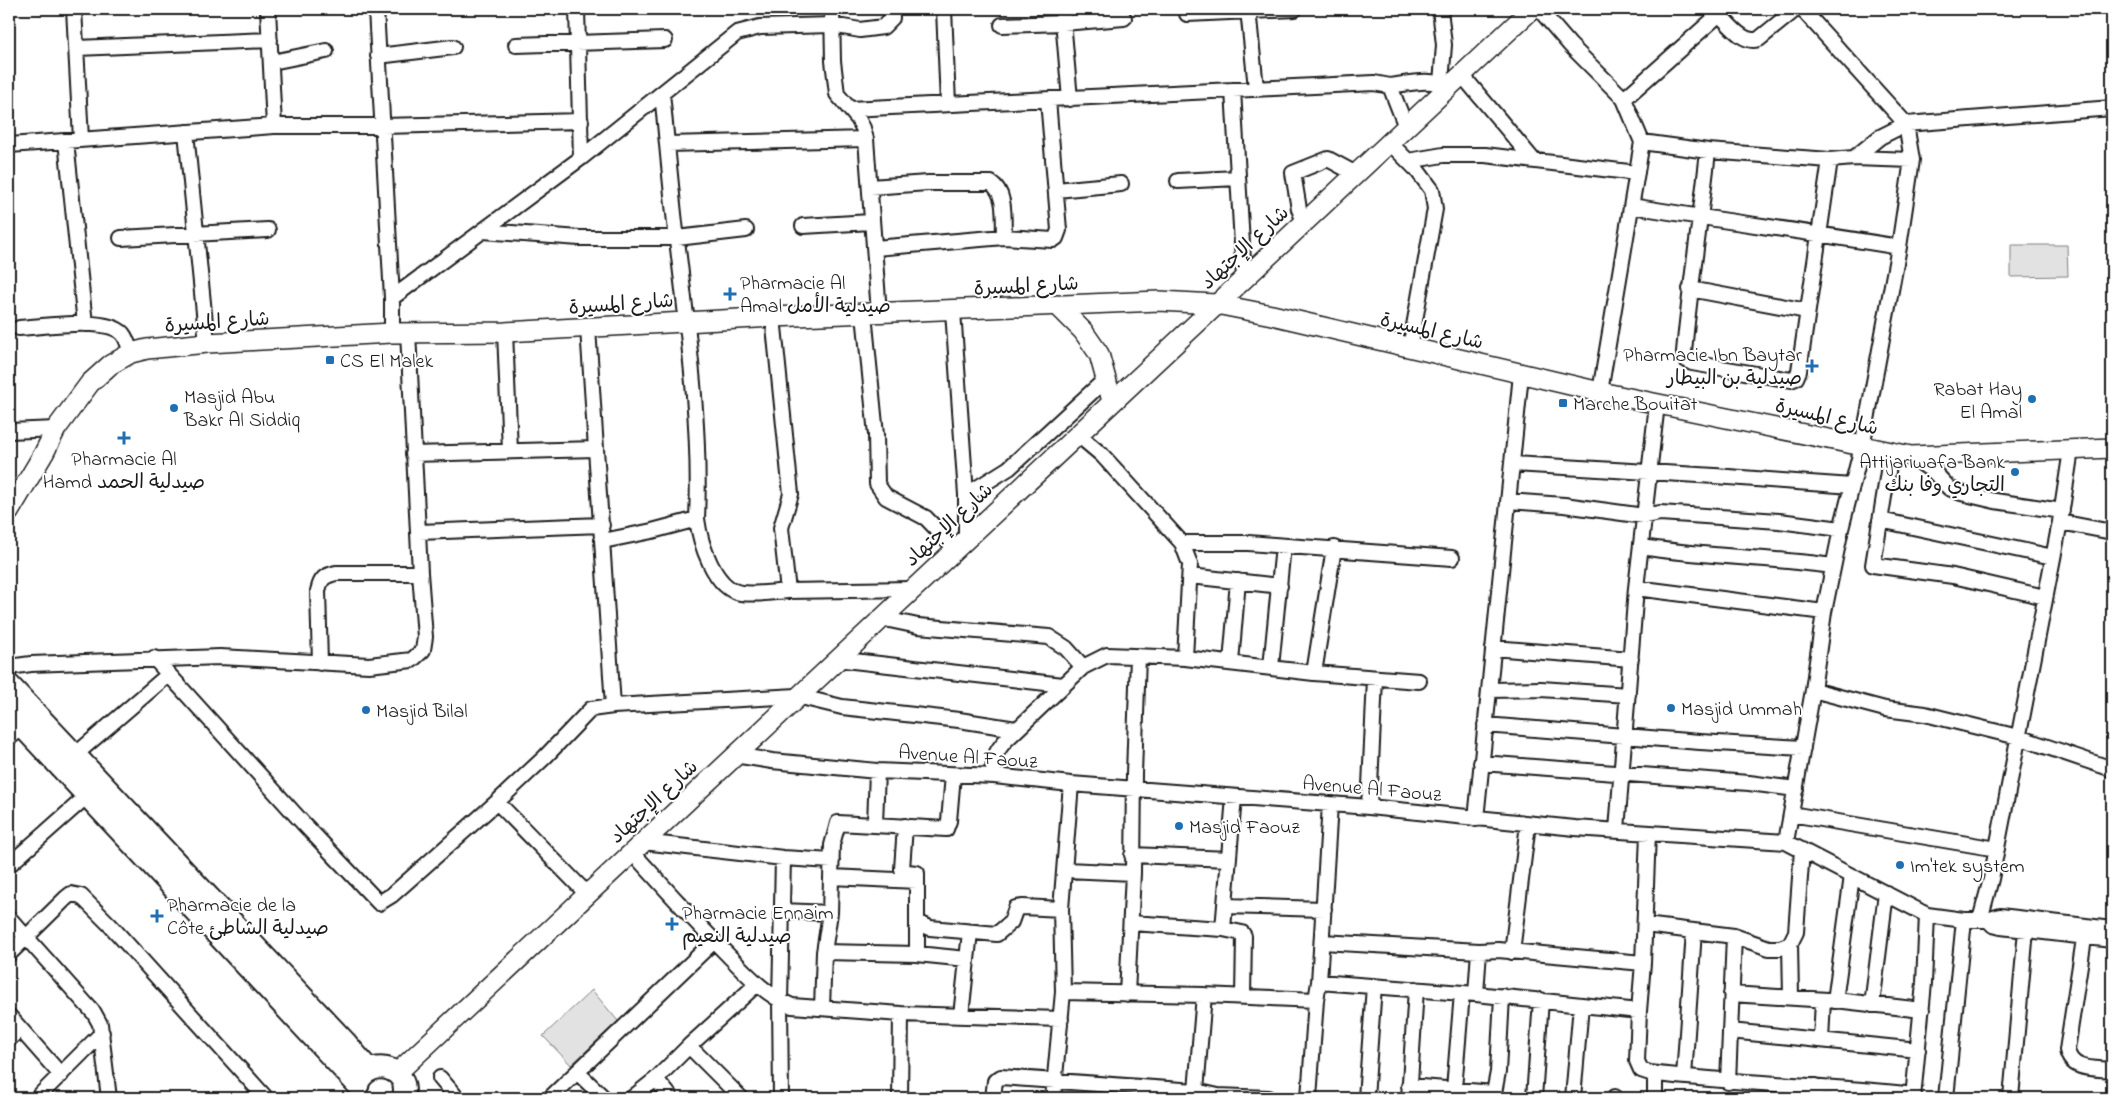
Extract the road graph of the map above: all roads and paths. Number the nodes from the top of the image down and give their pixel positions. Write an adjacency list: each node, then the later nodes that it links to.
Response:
1 (74, 9): 27 (street)
2 (268, 9): 22 (street)
3 (376, 9): 29 (street)
4 (577, 9): 24 (street)
5 (832, 9): 20 (street)
6 (891, 9): 20 (street)
7 (944, 9): 40 (street)
8 (1062, 9): 19 (street)
9 (1248, 9): 10 (street); 17 (street); 34 (street)
10 (1295, 9)
11 (1440, 9): 33 (street)
12 (1532, 9): 31 (street, شارع الإجتهاد)
13 (1539, 9): 38 (street)
14 (1796, 9): 16 (street)
15 (1802, 9): 44 (street)
16 (1722, 12): 38 (street)
17 (1187, 14)
18 (1124, 18): 19 (street)
19 (1063, 23): 21 (street); 37 (street)
20 (832, 25): 36 (street); 42 (street)
21 (1002, 25)
22 (270, 40): 27 (street); 30 (street)
23 (665, 40): 24 (street)
24 (580, 43): 25 (street); 43 (street)
25 (516, 45)
26 (453, 47): 29 (street)
27 (77, 48): 50 (street)
28 (326, 51): 30 (street)
29 (378, 56): 46 (street)
30 (272, 62): 45 (street)
31 (1462, 75): 33 (street, شارع الإجتهاد); 62 (street)
32 (1390, 86): 33 (street); 34 (street); 47 (street)
33 (1445, 86): 47 (street, شارع الإجتهاد)
34 (1256, 88): 35 (street)
35 (1234, 90): 37 (street); 65 (street)
36 (662, 93): 54 (street); 57 (street)
37 (1070, 99): 39 (street)
38 (1624, 99): 52 (street)
39 (1048, 100): 40 (street); 69 (street)
40 (948, 104): 42 (street)
41 (2112, 108): 44 (street)
42 (850, 109): 49 (street)
43 (581, 121): 46 (street); 57 (street)
44 (1906, 124): 58 (street); 60 (street)
45 (274, 126): 46 (street); 48 (street)
46 (382, 126): 87 (street)
47 (1406, 127): 53 (street, شارع الإجتهاد)
48 (186, 132): 50 (street); 79 (street)
49 (866, 139): 54 (street); 68 (street)
50 (81, 140): 51 (street)
51 (66, 141): 55 (street); 95 (street)
52 (1642, 142): 56 (street); 63 (street)
53 (1390, 143): 61 (street); 64 (street, شارع الإجتهاد)
54 (667, 144): 82 (street)
55 (9, 145)
56 (1708, 151): 59 (street); 71 (street)
57 (581, 158): 77 (street)
58 (1854, 158): 59 (street); 60 (street)
59 (1830, 160): 78 (street)
60 (1912, 160): 83 (street)
61 (1408, 161): 62 (street); 101 (street)
62 (1534, 161): 63 (street)
63 (1637, 173): 70 (street)
64 (1356, 174): 73 (street, شارع الإجتهاد); 73 (street)
65 (1237, 178): 66 (street); 85 (street)
66 (1178, 180)
67 (1120, 184): 69 (street)
68 (870, 187): 72 (street); 80 (street)
69 (1056, 190): 80 (street)
70 (1632, 206): 71 (street); 105 (street)
71 (1701, 217): 78 (street); 86 (street)
72 (871, 222): 74 (street); 84 (street)
73 (1304, 222): 85 (street, شارع الإجتهاد)
74 (802, 226)
75 (268, 230): 79 (street)
76 (746, 230): 82 (street)
77 (483, 231): 82 (street); 87 (street)
78 (1818, 233): 83 (street); 90 (street)
79 (197, 235): 81 (street); 100 (street)
80 (1004, 237): 84 (street)
81 (121, 238)
82 (677, 238): 94 (street)
83 (1899, 247): 111 (street)
84 (875, 248): 92 (street)
85 (1244, 278): 88 (street, شارع الإجتهاد)
86 (1690, 289): 90 (street); 90 (street)
87 (392, 298): 99 (street)
88 (1216, 304): 89 (street, شارع المسيرة); 101 (street, شارع المسيرة); 106 (street, شارع الإجتهاد)
89 (1057, 305): 91 (street, شارع المسيرة); 104 (street)
90 (1807, 310)
91 (953, 311): 92 (street, شارع المسيرة); 122 (street)
92 (872, 313): 93 (street, شارع المسيرة); 134 (street)
93 (773, 317): 94 (street, شارع المسيرة); 148 (street)
94 (687, 321): 97 (street, شارع المسيرة); 127 (street)
95 (85, 324): 96 (street); 102 (street)
96 (19, 328)
97 (588, 328): 98 (street, شارع المسيرة); 113 (street)
98 (505, 332): 99 (street, شارع المسيرة); 115 (street)
99 (400, 333): 100 (street, شارع المسيرة); 117 (street)
100 (207, 343): 102 (street, شارع المسيرة)
101 (1410, 348): 103 (street, شارع المسيرة)
102 (131, 353): 108 (street, شارع المسيرة)
103 (1521, 374): 105 (street, شارع المسيرة); 119 (street)
104 (1107, 378): 106 (street); 122 (street)
105 (1600, 392): 107 (street, شارع المسيرة)
106 (1112, 401): 110 (street, شارع الإجتهاد)
107 (1657, 404): 111 (street, شارع المسيرة); 120 (street)
108 (56, 429): 109 (street); 124 (street, شارع المسيرة)
109 (9, 431)
110 (1077, 434): 134 (street, شارع الإجتهاد); 135 (street)
111 (1862, 447): 116 (street, شارع المسيرة); 121 (street)
112 (2112, 448): 114 (street, شارع المسيرة)
113 (596, 449): 115 (street); 129 (street)
114 (2071, 450): 118 (street, شارع المسيرة); 126 (street)
115 (510, 451): 117 (street)
116 (1892, 453): 118 (street, شارع المسيرة); 128 (street)
117 (414, 454): 131 (street)
118 (1911, 456): 126 (street)
119 (1512, 464): 120 (street); 123 (street)
120 (1648, 472): 121 (street); 125 (street)
121 (1852, 486): 130 (street)
122 (966, 495): 134 (street)
123 (1508, 501): 125 (street); 152 (street)
124 (9, 512)
125 (1644, 516): 130 (street); 137 (street)
126 (2062, 516): 132 (street); 139 (street)
127 (697, 519): 133 (street); 148 (street)
128 (1880, 520): 139 (street); 149 (street)
129 (602, 525): 131 (street); 133 (street)
130 (1841, 529): 141 (street)
131 (419, 532): 142 (street)
132 (2112, 532)
133 (603, 541): 173 (street)
134 (960, 543): 147 (street, شارع الإجتهاد)
135 (1182, 544): 136 (street); 143 (street)
136 (1283, 546): 138 (street); 145 (street)
137 (1641, 547): 141 (street); 146 (street)
138 (1334, 548): 140 (street); 163 (street)
139 (2053, 557): 149 (street)
140 (1452, 558)
141 (1833, 566): 150 (street)
142 (420, 573): 159 (street); 159 (street)
143 (1190, 576): 144 (street); 155 (street)
144 (1238, 581): 145 (street); 158 (street)
145 (1280, 586): 162 (street)
146 (1636, 588): 150 (street); 157 (street)
147 (912, 589): 148 (street); 151 (street, شارع الإجتهاد)
148 (788, 591)
149 (2045, 597): 178 (street)
150 (1824, 612): 170 (street)
151 (880, 618): 156 (street, شارع الإجتهاد); 160 (street)
152 (1493, 648): 157 (street); 169 (street)
153 (1138, 656): 155 (street); 160 (street); 189 (street)
154 (154, 658): 159 (street); 161 (street); 164 (street)
155 (1186, 658): 158 (street)
156 (836, 659): 167 (street); 172 (street, شارع الإجتهاد)
157 (1630, 659): 171 (street)
158 (1231, 662): 162 (street)
159 (320, 663)
160 (1083, 666): 167 (street)
161 (9, 667)
162 (1271, 667): 163 (street)
163 (1314, 673): 165 (street)
164 (169, 674): 180 (street); 193 (street)
165 (1375, 679): 166 (street); 195 (street)
166 (1419, 681)
167 (1063, 685): 176 (street)
168 (9, 686): 180 (main road)
169 (1489, 690): 171 (street); 174 (street)
170 (1813, 690): 178 (street); 179 (street)
171 (1628, 695): 177 (street)
172 (797, 696): 173 (street); 176 (street); 181 (street, شارع الإجتهاد)
173 (613, 706): 193 (street)
174 (1485, 725): 177 (street); 182 (street)
175 (13, 726): 191 (main road)
176 (1016, 729): 187 (street)
177 (1624, 736): 179 (street); 186 (street)
178 (2018, 737): 183 (street); 205 (street)
179 (1803, 748): 190 (street)
180 (75, 755): 292 (main road)
181 (734, 755): 184 (street, Avenue Al Faouz); 204 (street, شارع الإجتهاد)
182 (1482, 763): 186 (street); 197 (street)
183 (2112, 769)
184 (877, 770): 185 (street, Avenue Al Faouz); 198 (street)
185 (953, 774): 187 (street, Avenue Al Faouz); 200 (street)
186 (1621, 774): 190 (street); 201 (street)
187 (994, 776): 188 (street, Avenue Al Faouz)
188 (1071, 784): 189 (street, Avenue Al Faouz); 212 (street)
189 (1134, 789): 192 (street, Avenue Al Faouz); 207 (street)
190 (1796, 789): 196 (street)
191 (88, 796): 211 (street); 292 (main road)
192 (1234, 797): 194 (street, Avenue Al Faouz); 209 (street)
193 (497, 802): 217 (street)
194 (1330, 804): 195 (street, Avenue Al Faouz); 220 (street)
195 (1369, 806): 197 (street, Avenue Al Faouz)
196 (1791, 814): 203 (street); 205 (street)
197 (1476, 819): 199 (street, Avenue Al Faouz)
198 (875, 824): 200 (street); 210 (street)
199 (1528, 824): 201 (street, Avenue Al Faouz); 245 (street)
200 (905, 826): 216 (street)
201 (1617, 830): 202 (street, Avenue Al Faouz)
202 (1648, 833): 203 (street, Avenue Al Faouz); 230 (street)
203 (1786, 842): 206 (street, Avenue Al Faouz)
204 (637, 847): 208 (street); 217 (street, شارع الإجتهاد); 240 (street)
205 (1996, 849): 227 (street)
206 (1802, 850): 214 (street, Avenue Al Faouz); 242 (street)
207 (1132, 855): 209 (street); 213 (street)
208 (783, 858): 210 (street); 222 (street)
209 (1229, 860): 219 (street)
210 (832, 861): 215 (street)
211 (9, 865)
212 (1066, 870): 213 (street); 221 (street)
213 (1133, 873): 229 (street)
214 (1852, 876): 218 (street, Avenue Al Faouz); 264 (street)
215 (831, 877): 216 (street); 223 (street)
216 (917, 881): 228 (street)
217 (587, 894): 284 (street, شارع الإجتهاد)
218 (1886, 894): 224 (street, Avenue Al Faouz); 267 (street)
219 (1225, 906): 220 (street); 232 (street)
220 (1324, 909): 241 (street)
221 (1061, 910): 235 (street); 254 (street)
222 (782, 911): 223 (street); 265 (street)
223 (830, 913): 244 (street)
224 (1928, 915): 226 (street, Avenue Al Faouz); 269 (street)
225 (9, 918): 238 (street)
226 (1964, 920): 227 (street, Avenue Al Faouz); 321 (street)
227 (1984, 920): 233 (street, Avenue Al Faouz); 236 (street, Avenue Al Faouz)
228 (917, 922): 235 (street); 247 (street)
229 (1130, 923): 232 (street); 256 (street)
230 (1645, 925): 234 (street); 249 (street)
231 (2112, 929): 236 (street, Avenue Al Faouz)
232 (1223, 930): 260 (street)
233 (2026, 930): 236 (street, Avenue Al Faouz); 322 (street)
234 (1694, 931): 237 (street); 287 (street)
235 (970, 932): 248 (street)
236 (2085, 932): 239 (street, Avenue Al Faouz); 282 (street)
237 (1734, 936): 242 (street); 257 (street)
238 (26, 937): 246 (street); 277 (street); 305 (street)
239 (2112, 940)
240 (714, 941): 251 (street); 283 (street)
241 (1322, 942): 243 (street); 250 (street)
242 (1790, 944): 261 (street)
243 (1480, 951): 245 (street); 255 (street)
244 (824, 952): 247 (street); 268 (street)
245 (1512, 952): 249 (street)
246 (9, 954)
247 (917, 954): 248 (street)
248 (967, 959): 273 (street)
249 (1643, 963): 270 (street)
250 (1319, 982): 252 (street); 262 (street)
251 (757, 984): 265 (street); 280 (street)
252 (1374, 986): 253 (street); 317 (street)
253 (1416, 989): 255 (street); 295 (street)
254 (1063, 992): 256 (street); 274 (street)
255 (1469, 993): 259 (street); 293 (street)
256 (1127, 994): 258 (street)
257 (1731, 994): 261 (street); 276 (street)
258 (1204, 995): 260 (street); 294 (street)
259 (1502, 996): 263 (street); 298 (street)
260 (1243, 997): 262 (street)
261 (1791, 997): 264 (street)
262 (1316, 1000): 316 (street)
263 (1541, 1000): 266 (street); 318 (street)
264 (1829, 1000): 267 (street); 279 (street)
265 (780, 1001): 268 (street); 311 (street)
266 (1581, 1004): 270 (street); 319 (street)
267 (1872, 1005): 269 (street)
268 (822, 1008): 271 (street)
269 (1922, 1010): 281 (street)
270 (1639, 1011): 285 (street)
271 (901, 1014): 273 (street); 312 (street)
272 (9, 1016): 275 (street)
273 (961, 1016): 274 (street)
274 (1061, 1019): 290 (street)
275 (20, 1029): 278 (street); 286 (street)
276 (1730, 1031): 279 (street); 291 (street)
277 (102, 1033): 286 (street); 304 (street)
278 (9, 1039)
279 (1821, 1040): 281 (street)
280 (689, 1046): 289 (street); 310 (street)
281 (1918, 1050): 299 (street)
282 (2112, 1070)
283 (577, 1072): 307 (street); 308 (street)
284 (397, 1073): 292 (main road); 300 (main road)
285 (1655, 1074): 287 (street); 320 (street)
286 (62, 1075): 303 (street)
287 (1684, 1077): 291 (street)
288 (440, 1078): 306 (street)
289 (656, 1079): 301 (street); 309 (street)
290 (1055, 1079): 294 (street); 313 (street); 314 (street)
291 (1728, 1082): 296 (street)
292 (362, 1084)
293 (1454, 1089): 295 (street); 298 (street)
294 (1196, 1091): 302 (street)
295 (1409, 1092)
296 (1815, 1092): 297 (street)
297 (1866, 1094): 299 (street)
298 (1493, 1095)
299 (1914, 1096)
300 (404, 1097)
301 (669, 1097)
302 (1218, 1097): 315 (street)
303 (36, 1098)
304 (109, 1098)
305 (266, 1098)
306 (457, 1098)
307 (550, 1098)
308 (604, 1098)
309 (632, 1098)
310 (741, 1098)
311 (781, 1098)
312 (900, 1098)
313 (993, 1098)
314 (1053, 1098)
315 (1269, 1098)
316 (1309, 1098)
317 (1366, 1098)
318 (1534, 1098)
319 (1573, 1098)
320 (1654, 1098)
321 (1946, 1098)
322 (2010, 1098)

